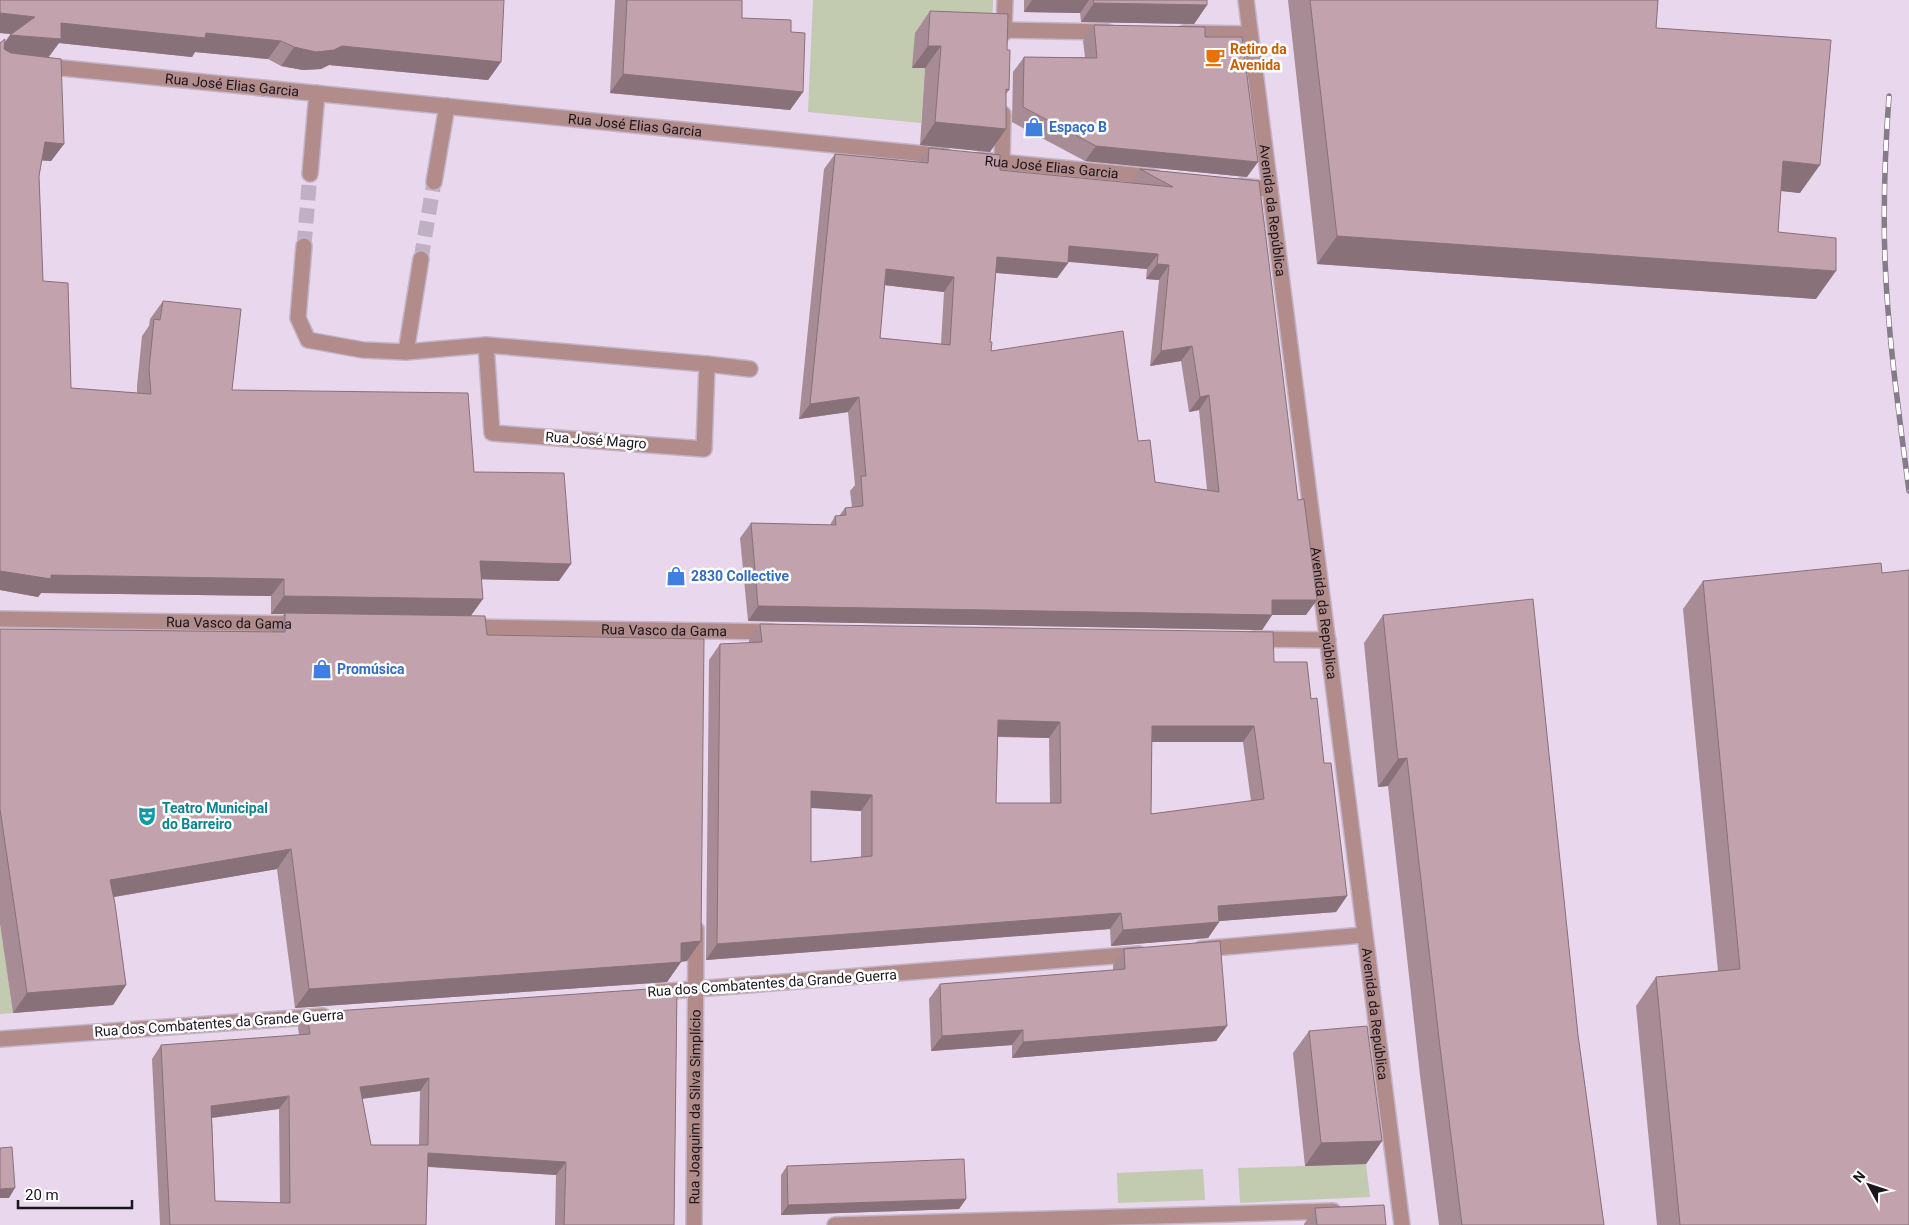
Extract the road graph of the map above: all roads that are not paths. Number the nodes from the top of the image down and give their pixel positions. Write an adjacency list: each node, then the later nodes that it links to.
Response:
1 (1005, 0): 3 (street)
2 (1246, 0): 6 (street, Avenida da República)
3 (1004, 30): 4 (street); 7 (street)
4 (1122, 32)
5 (1171, 33): 6 (street)
6 (1250, 34): 17 (street, Avenida da República)
7 (1004, 49)
8 (30, 65): 9 (street, Rua José Elias Garcia)
9 (317, 93): 11 (street, Rua José Elias Garcia); 13 (street)
10 (1003, 96): 12 (street)
11 (447, 106): 12 (street, Rua José Elias Garcia); 15 (street)
12 (1002, 162): 14 (street, Rua José Elias Garcia)
13 (310, 174)
14 (1170, 179)
15 (434, 182)
16 (1230, 185): 17 (street)
17 (1270, 189): 29 (street, Avenida da República)
18 (304, 246): 21 (street)
19 (422, 259): 21 (street)
20 (486, 345): 21 (street); 22 (street); 22 (street, Rua José Magro)
21 (406, 352)
22 (707, 364): 23 (street)
23 (750, 369)
24 (0, 619): 25 (street, Rua Vasco da Gama)
25 (310, 624)
26 (450, 627): 27 (street, Rua Vasco da Gama)
27 (787, 632)
28 (1239, 639): 29 (street)
29 (1328, 640): 31 (street, Avenida da República)
30 (696, 919): 34 (street, Rua Joaquim da Silva Simplício)
31 (1364, 936): 32 (street); 41 (street, Avenida da República)
32 (1187, 950)
33 (1158, 952): 34 (street, Rua dos Combatentes da Grande Guerra)
34 (696, 989): 35 (street, Rua dos Combatentes da Grande Guerra); 39 (street, Rua Joaquim da Silva Simplício)
35 (647, 992)
36 (337, 1015): 37 (street, Rua dos Combatentes da Grande Guerra)
37 (0, 1039)
38 (1346, 1211): 40 (street)
39 (694, 1225)
40 (835, 1225)
41 (1402, 1225)

